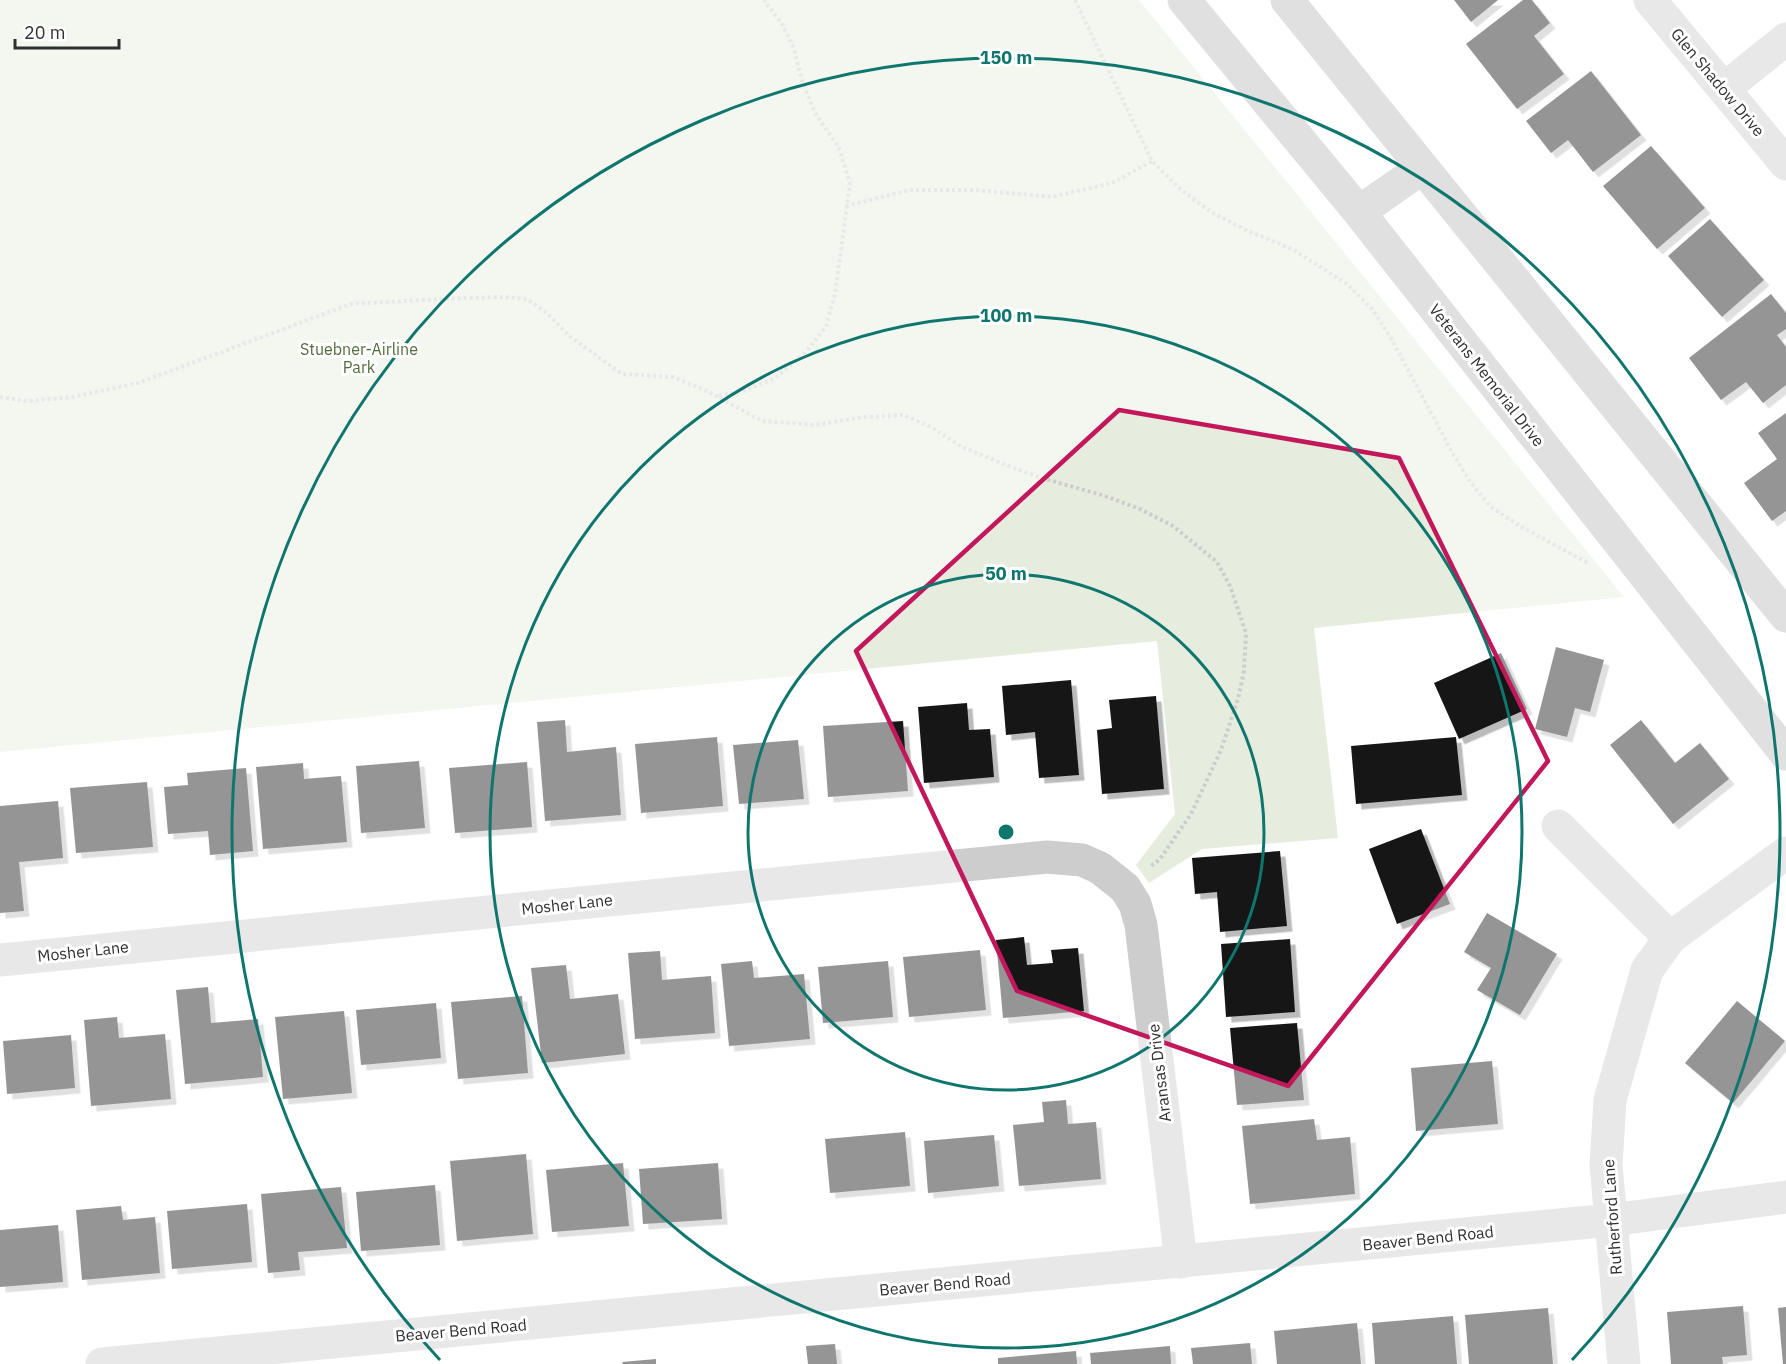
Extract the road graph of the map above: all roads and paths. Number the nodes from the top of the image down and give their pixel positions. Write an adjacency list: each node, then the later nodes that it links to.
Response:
1 (764, 0): 11 (path)
2 (1075, 0): 8 (path)
3 (1184, 0): 12 (main road, Veterans Memorial Drive)
4 (1287, 0): 10 (main road)
5 (1650, 0): 7 (street, Glen Shadow Drive)
6 (1786, 39): 7 (street)
7 (1725, 88): 9 (street, Glen Shadow Drive)
8 (1152, 161): 11 (path); 15 (path)
9 (1786, 164)
10 (1422, 168): 12 (main road); 16 (main road)
11 (846, 206): 13 (path)
12 (1359, 212): 17 (main road, Veterans Memorial Drive)
13 (718, 396): 14 (path); 20 (path)
14 (0, 397)
15 (1593, 566)
16 (1786, 616)
17 (1786, 754)
18 (1558, 826): 21 (street)
19 (1786, 853): 21 (street, Rutherford Lane)
20 (1125, 888): 22 (street, Mosher Lane); 25 (street, Aransas Drive)
21 (1670, 938): 24 (street, Rutherford Lane)
22 (0, 960)
23 (1786, 1197): 24 (street, Beaver Bend Road)
24 (1611, 1220): 25 (street, Beaver Bend Road); 27 (street, Rutherford Lane)
25 (1181, 1262): 26 (street, Beaver Bend Road)
26 (102, 1364)
27 (1624, 1364)

